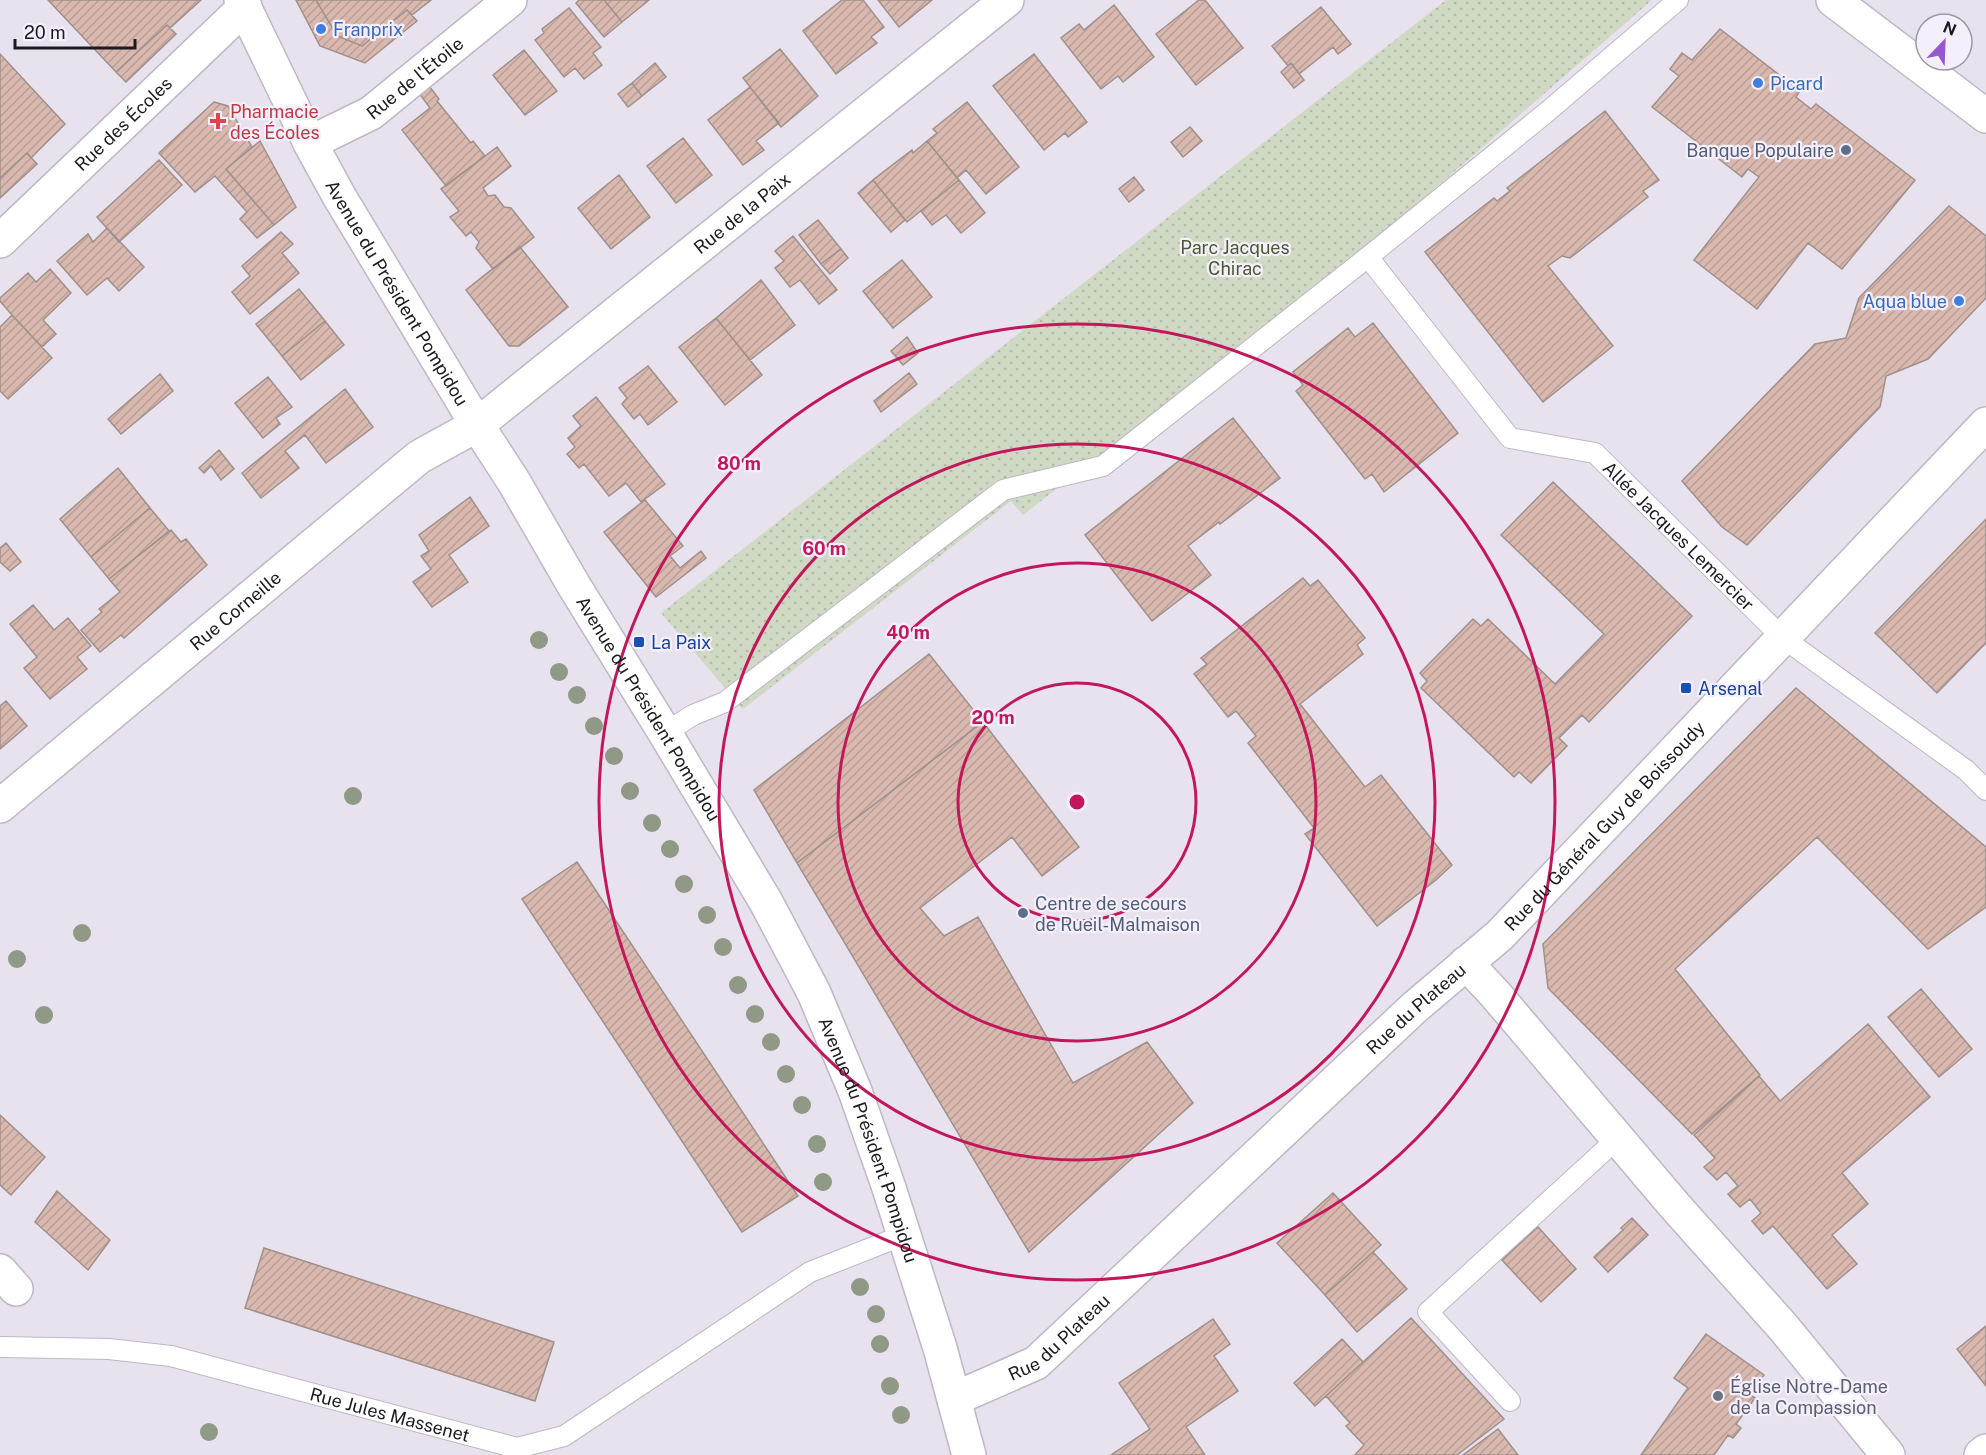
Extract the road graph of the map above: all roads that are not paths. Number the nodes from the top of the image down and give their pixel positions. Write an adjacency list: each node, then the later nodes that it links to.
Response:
1 (510, 0): 7 (street, Rue de l'Étoile)
2 (1007, 0): 11 (street, Rue de la Paix)
3 (1678, 0): 9 (lane)
4 (1833, 0): 6 (street)
5 (243, 3): 7 (street, Avenue du Président Pompidou); 8 (street, Rue des Écoles)
6 (1986, 116)
7 (310, 143): 11 (street, Avenue du Président Pompidou)
8 (0, 241)
9 (1368, 257): 12 (lane, Allée Jacques Lemercier); 13 (lane)
10 (1986, 424): 12 (street, Rue du Général Guy de Boissoudy)
11 (477, 425): 13 (street, Avenue du Président Pompidou); 15 (street, Rue Corneille)
12 (1783, 638): 14 (lane, Allée Jacques Lemercier); 16 (street, Rue du Général Guy de Boissoudy)
13 (665, 733): 18 (street, Avenue du Président Pompidou)
14 (1986, 790)
15 (0, 806)
16 (1466, 963): 17 (street, Rue du Plateau); 20 (street, Rue du Plateau)
17 (1618, 1138): 21 (lane); 24 (street, Rue du Plateau)
18 (904, 1235): 19 (lane, Rue Jules Massenet); 20 (street, Avenue du Président Pompidou)
19 (0, 1347)
20 (954, 1399): 23 (street, Avenue du Président Pompidou)
21 (1510, 1401)
22 (1986, 1451): 25 (street)
23 (969, 1455)
24 (1888, 1455)
25 (1981, 1455)

